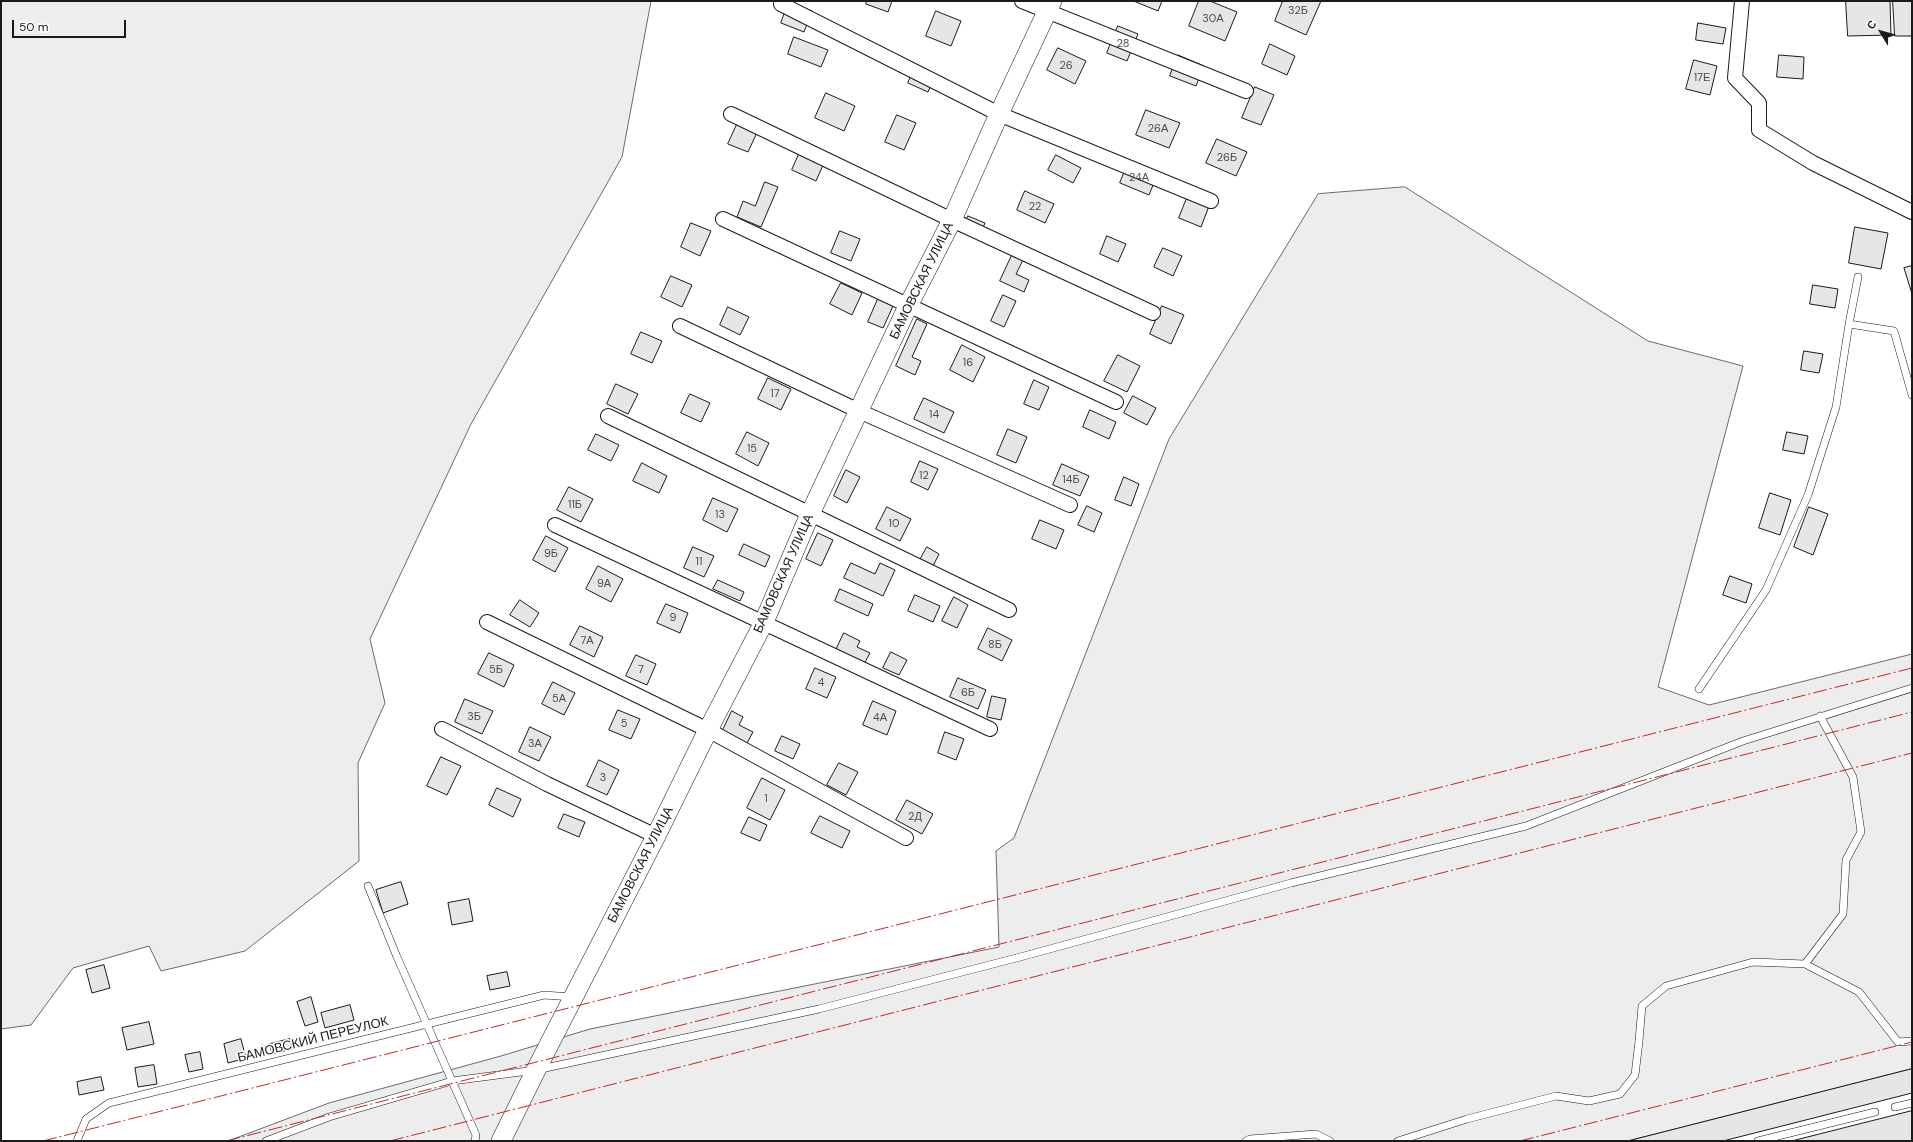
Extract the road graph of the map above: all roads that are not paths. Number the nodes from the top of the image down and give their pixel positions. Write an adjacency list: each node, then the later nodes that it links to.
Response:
1 (1022, 1): 4 (street)
2 (1742, 1): 9 (street)
3 (781, 4): 7 (street)
4 (1050, 6): 5 (street); 7 (street, БАМОВСКАЯ УЛИЦА)
5 (1246, 91)
6 (731, 114): 11 (street)
7 (999, 114): 8 (street); 11 (street, БАМОВСКАЯ УЛИЦА)
8 (1211, 201)
9 (1912, 212)
10 (723, 219): 13 (street)
11 (952, 220): 13 (street, БАМОВСКАЯ УЛИЦА); 14 (street)
12 (1858, 277): 15 (lane)
13 (909, 304): 18 (street); 19 (street, БАМОВСКАЯ УЛИЦА)
14 (1153, 312)
15 (1849, 324): 17 (lane); 28 (lane)
16 (680, 326): 19 (street)
17 (1912, 394)
18 (1116, 402)
19 (859, 410): 21 (street); 22 (street, БАМОВСКАЯ УЛИЦА)
20 (608, 416): 22 (street)
21 (1070, 505)
22 (810, 514): 24 (street); 26 (street, БАМОВСКАЯ УЛИЦА)
23 (555, 525): 26 (street)
24 (1009, 610)
25 (487, 622): 32 (street)
26 (764, 622): 31 (street); 32 (street, БАМОВСКАЯ УЛИЦА)
27 (1912, 688): 29 (lane)
28 (1699, 689)
29 (1820, 716): 36 (lane); 40 (lane)
30 (442, 729): 33 (street)
31 (990, 729)
32 (708, 730): 33 (street, БАМОВСКАЯ УЛИЦА); 34 (street)
33 (656, 836): 37 (street, БАМОВСКАЯ УЛИЦА)
34 (906, 838)
35 (368, 886): 38 (lane)
36 (1805, 964): 39 (lane); 51 (lane)
37 (574, 998): 38 (lane, БАМОВСКИЙ ПЕРЕУЛОК); 40 (street, БАМОВСКАЯ УЛИЦА)
38 (426, 1024): 41 (lane); 45 (lane, БАМОВСКИЙ ПЕРЕУЛОК)
39 (1912, 1041)
40 (536, 1070): 41 (lane); 48 (street, БАМОВСКАЯ УЛИЦА)
41 (452, 1081): 46 (lane); 47 (lane)
42 (1912, 1103): 43 (lane)
43 (1895, 1107)
44 (1875, 1112): 52 (lane)
45 (77, 1141)
46 (266, 1141)
47 (475, 1141)
48 (501, 1141)
49 (1246, 1141): 50 (lane)
50 (1330, 1141)
51 (1398, 1141)
52 (1758, 1141)

